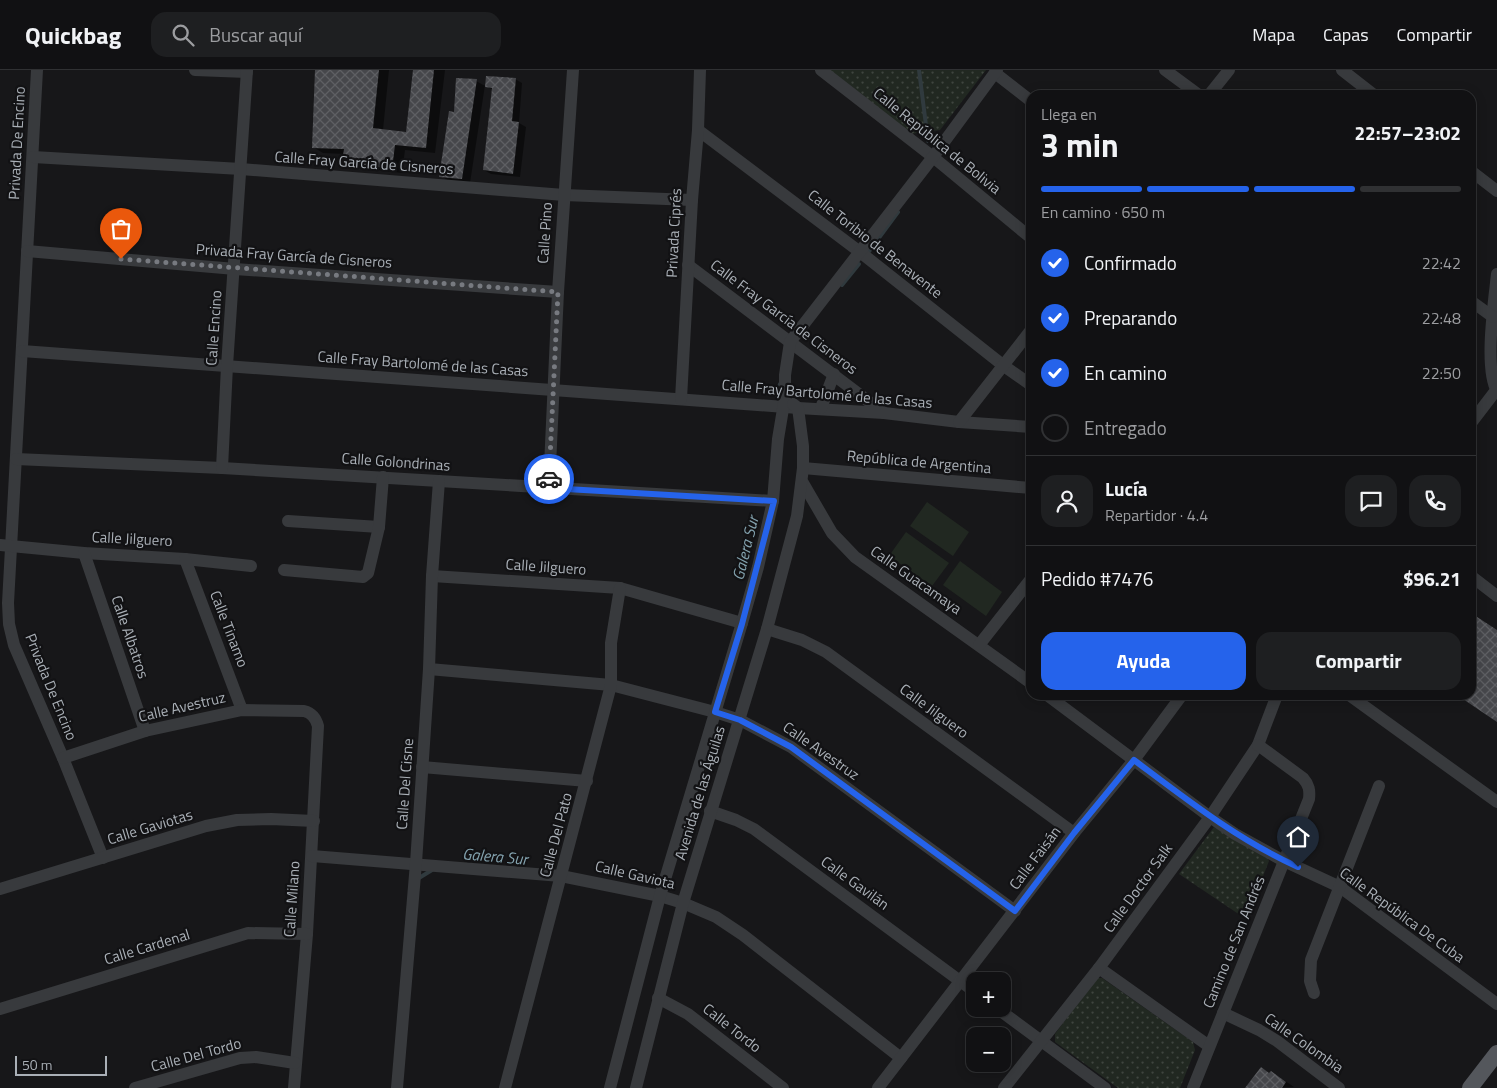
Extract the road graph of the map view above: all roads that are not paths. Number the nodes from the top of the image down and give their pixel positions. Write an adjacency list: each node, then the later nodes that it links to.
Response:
1 (37, 70): 16 (street, Privada De Encino)
2 (195, 70): 9 (street)
3 (573, 70): 21 (street, Calle Pino)
4 (700, 70): 15 (street, Privada Ciprés)
5 (821, 70): 17 (street, Calle República de Bolivia)
6 (1165, 70): 11 (street)
7 (1229, 70): 12 (street)
8 (1342, 70): 13 (street)
9 (247, 71): 18 (street, Calle Encino)
10 (996, 71): 14 (street); 17 (street)
11 (1192, 90)
12 (1213, 90)
13 (1368, 90)
14 (1026, 97)
15 (698, 130): 22 (street, Privada Ciprés); 25 (street, Calle Toribio de Benavente)
16 (33, 157): 18 (street, Calle Fray García de Cisneros); 24 (street, Privada De Encino)
17 (933, 157): 23 (street, Calle República de Bolivia); 25 (street)
18 (241, 169): 21 (street, Calle Fray García de Cisneros); 27 (street, Calle Encino)
19 (1476, 175): 20 (street)
20 (1497, 190)
21 (564, 195): 22 (street, Calle Fray García de Cisneros); 29 (street, Calle Pino)
22 (692, 200): 26 (street, Privada Ciprés)
23 (1026, 234)
24 (27, 251): 27 (street, Privada Fray García de Cisneros); 34 (street, Privada De Encino)
25 (860, 252): 33 (street); 36 (street, Calle Toribio de Benavente)
26 (688, 265): 33 (street, Calle Fray García de Cisneros); 41 (street, Privada Ciprés)
27 (234, 269): 29 (street, Privada Fray García de Cisneros); 35 (street, Calle Encino)
28 (1497, 274): 31 (street)
29 (558, 292): 39 (street, Calle Pino)
30 (1476, 305): 31 (street)
31 (1493, 317): 40 (street)
32 (1026, 337): 36 (street)
33 (790, 342): 37 (street, Calle Fray García de Cisneros); 42 (street, Avenida de las Águilas)
34 (22, 351): 35 (street, Calle Fray Bartolomé de las Casas); 49 (street, Privada De Encino)
35 (227, 366): 39 (street, Calle Fray Bartolomé de las Casas); 50 (street, Calle Encino)
36 (1004, 366): 38 (street, Calle Toribio de Benavente); 47 (street)
37 (834, 374): 44 (street); 45 (street, Calle Fray García de Cisneros)
38 (1026, 381)
39 (554, 389): 41 (street, Calle Fray Bartolomé de las Casas); 55 (street, Calle Pino)
40 (1497, 390): 46 (street)
41 (681, 399): 42 (street, Calle Fray Bartolomé de las Casas)
42 (784, 402): 43 (street, Calle Fray Bartolomé de las Casas); 57 (street, Avenida de las Águilas)
43 (798, 408): 44 (street, Calle Fray Bartolomé de las Casas); 51 (street, Avenida de las Águilas)
44 (821, 408): 45 (street, Calle Fray Bartolomé de las Casas)
45 (884, 412): 47 (street, Calle Fray Bartolomé de las Casas)
46 (1476, 417)
47 (959, 422): 48 (street, Calle Fray Bartolomé de las Casas)
48 (1026, 427)
49 (16, 459): 50 (street, Calle Golondrinas); 60 (street, Privada De Encino)
50 (222, 468): 52 (street, Calle Golondrinas)
51 (803, 468): 54 (street, Avenida de las Águilas); 56 (street, República de Argentina)
52 (382, 477): 53 (street, Calle Golondrinas); 59 (street)
53 (439, 481): 55 (street, Calle Golondrinas); 65 (street, Calle Del Cisne)
54 (803, 483): 71 (street, Avenida de las Águilas); 72 (street, Calle Guacamaya)
55 (549, 488): 57 (street, Calle Golondrinas)
56 (1026, 488)
57 (774, 501): 70 (street, Avenida de las Águilas)
58 (288, 521): 59 (street)
59 (379, 527): 64 (street)
60 (6, 546): 61 (street, Calle Jilguero); 86 (street, Privada De Encino)
61 (84, 553): 62 (street, Calle Jilguero); 84 (street, Calle Albatros)
62 (185, 559): 63 (street, Calle Jilguero); 80 (street, Calle Tinamo)
63 (251, 566)
64 (284, 570)
65 (432, 576): 68 (street, Calle Jilguero); 73 (street, Calle Del Cisne)
66 (1476, 580): 69 (street)
67 (1026, 585): 72 (street)
68 (620, 588): 70 (street, Calle Jilguero); 75 (street, Calle Del Pato)
69 (1497, 596)
70 (742, 624): 81 (street, Avenida de las Águilas)
71 (767, 629): 83 (street, Avenida de las Águilas); 95 (street, Calle Jilguero)
72 (979, 645): 74 (street, Calle Guacamaya)
73 (429, 669): 75 (street, Calle Avestruz); 88 (street, Calle Del Cisne)
74 (1026, 680)
75 (611, 686): 81 (street, Calle Avestruz); 89 (street, Calle Del Pato)
76 (1054, 700): 87 (street)
77 (1178, 700): 87 (street, Calle Faisán)
78 (1275, 700): 85 (street, Calle Doctor Salk)
79 (1357, 700): 91 (street)
80 (242, 710): 82 (street, Calle Avestruz); 84 (street, Calle Avestruz)
81 (715, 712): 83 (street, Calle Avestruz); 103 (street, Avenida de las Águilas)
82 (311, 714): 94 (street, Calle Milano)
83 (740, 720): 92 (street, Avenida de las Águilas); 105 (street, Calle Avestruz)
84 (145, 731): 86 (street, Calle Avestruz)
85 (1258, 745): 93 (street, Calle Doctor Salk); 98 (street, Camino de San Andrés)
86 (63, 758): 97 (street, Privada De Encino)
87 (1134, 760): 93 (street, Calle República De Cuba); 95 (street, Calle Faisán)
88 (422, 767): 89 (street); 99 (street, Calle Del Cisne)
89 (587, 781): 100 (street, Calle Del Pato)
90 (1379, 786): 101 (street)
91 (1497, 802)
92 (710, 811): 104 (street, Avenida de las Águilas); 108 (street, Calle Gavilán)
93 (1210, 817): 98 (street, Calle República De Cuba); 107 (street, Calle Doctor Salk)
94 (314, 821): 96 (street, Calle Milano); 97 (street, Calle Gaviotas)
95 (1074, 833): 105 (street, Calle Faisán)
96 (312, 856): 99 (street, Calle Gaviota); 106 (street, Calle Milano)
97 (103, 858): 102 (street, Calle Gaviotas)
98 (1284, 861): 101 (street, Calle República De Cuba); 114 (street, Camino de San Andrés)
99 (416, 863): 100 (street, Calle Gaviota); 123 (street, Calle Del Cisne)
100 (561, 876): 103 (street, Calle Gaviota); 124 (street, Calle Del Pato)
101 (1340, 886): 110 (street); 112 (street, Calle República De Cuba)
102 (0, 889)
103 (660, 896): 104 (street, Calle Gaviota); 125 (street, Avenida de las Águilas)
104 (683, 903): 111 (street, Avenida de las Águilas); 119 (street, Calle Gaviota)
105 (1015, 911): 108 (street, Calle Faisán)
106 (306, 934): 113 (street, Calle Cardenal); 120 (street, Calle Milano)
107 (1099, 968): 116 (street, Calle Doctor Salk); 117 (street)
108 (960, 981): 109 (street, Calle Gavilán); 119 (street, Calle Faisán)
109 (966, 985)
110 (1314, 992)
111 (658, 998): 126 (street, Avenida de las Águilas); 127 (street, Calle Tordo)
112 (1497, 1004)
113 (0, 1008)
114 (1223, 1013): 117 (street, Camino de San Andrés); 132 (street, Calle Colombia)
115 (1009, 1017): 116 (street)
116 (1042, 1041): 129 (street, Calle Doctor Salk); 130 (street)
117 (1209, 1046): 131 (street, Camino de San Andrés)
118 (1497, 1053): 133 (main road)
119 (901, 1058): 128 (street, Calle Faisán)
120 (295, 1063): 121 (street, Calle Del Tordo); 122 (street, Calle Milano)
121 (135, 1088)
122 (294, 1088)
123 (397, 1088)
124 (506, 1088)
125 (610, 1088)
126 (636, 1088)
127 (783, 1088)
128 (878, 1088)
129 (1004, 1088)
130 (1105, 1088)
131 (1193, 1088)
132 (1339, 1088)
133 (1470, 1088)

